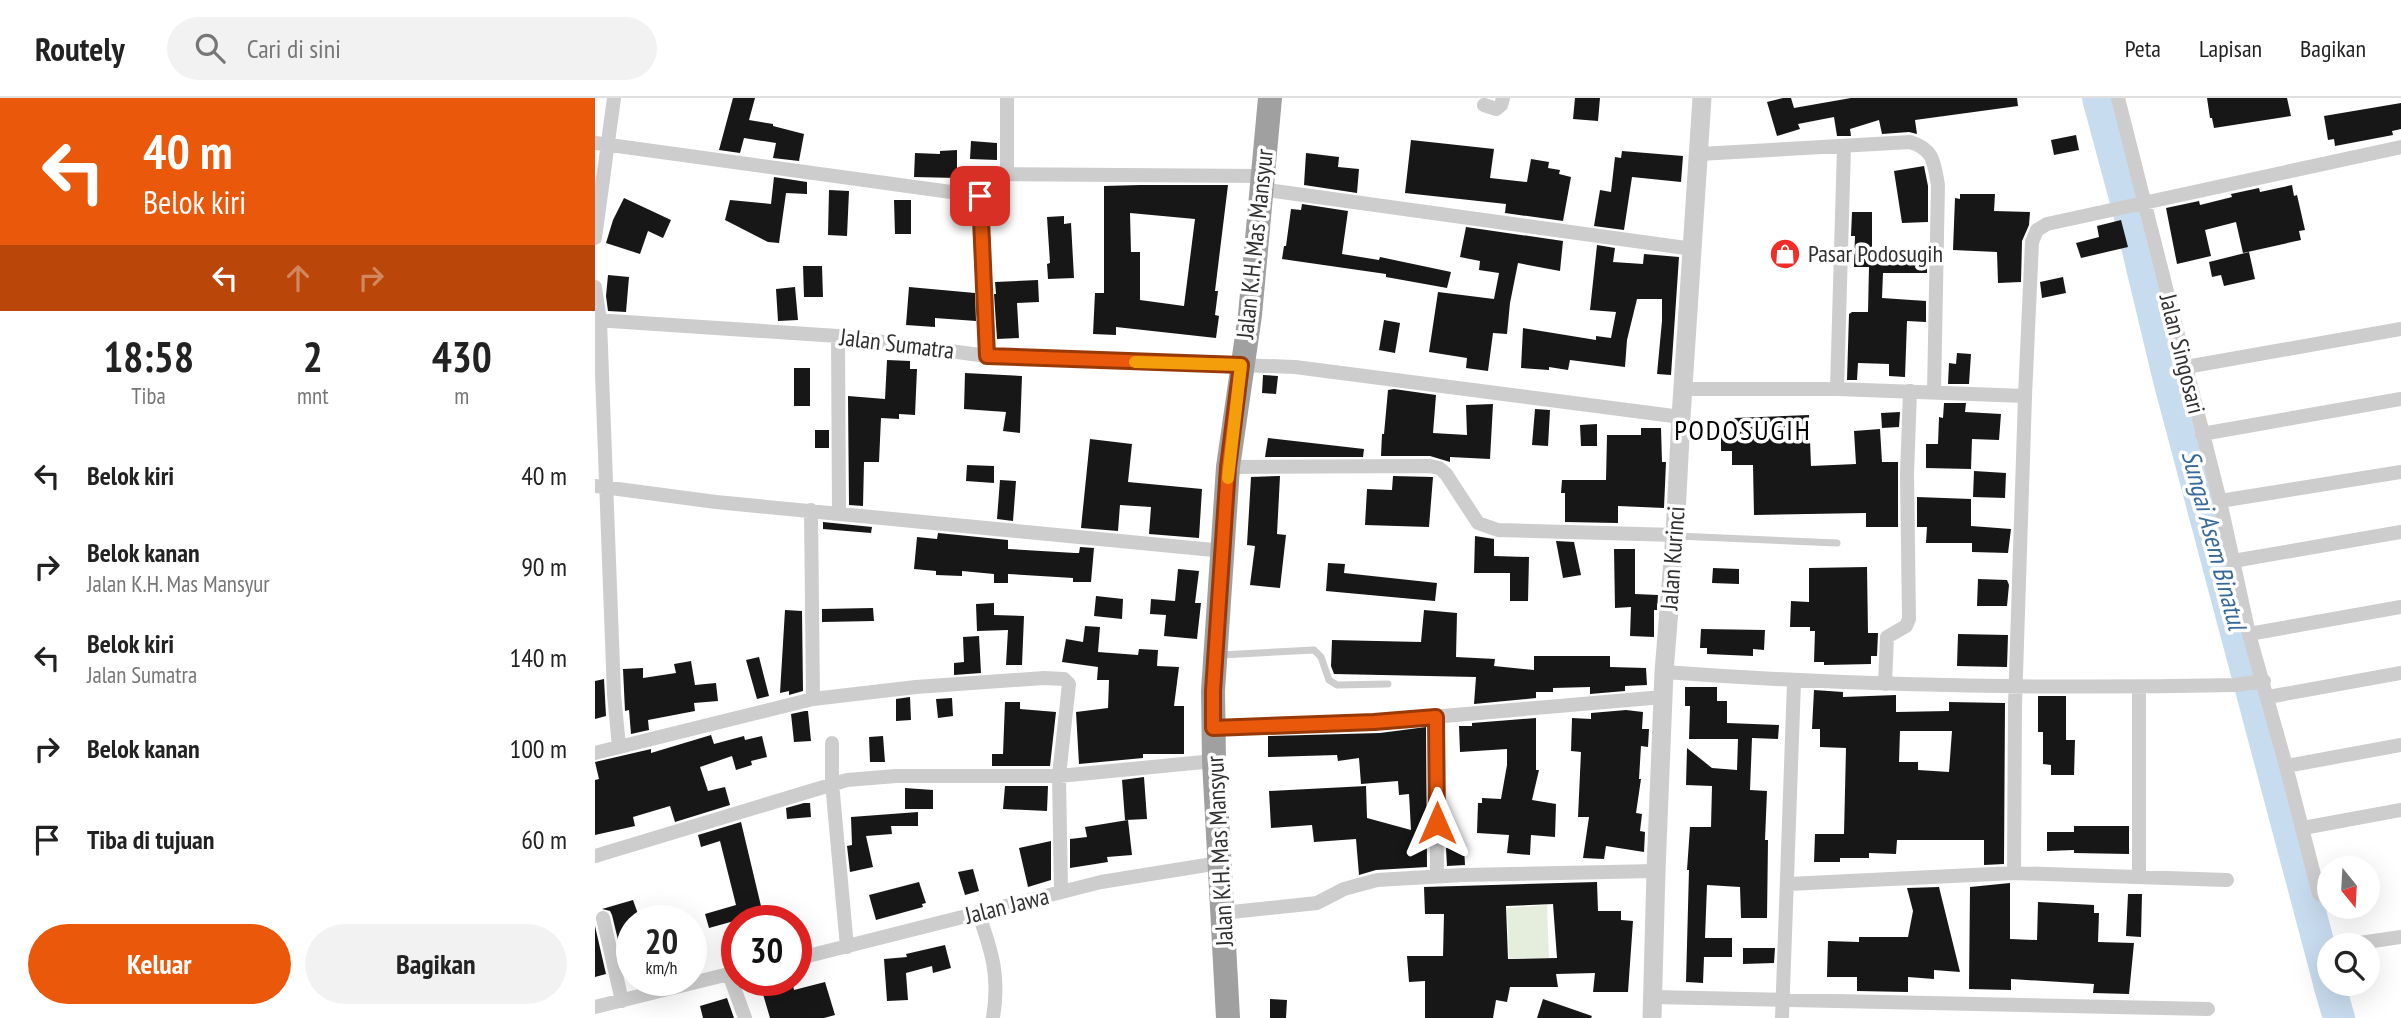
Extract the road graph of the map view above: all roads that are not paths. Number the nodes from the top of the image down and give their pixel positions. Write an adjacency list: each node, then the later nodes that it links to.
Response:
1 (614, 98): 8 (street)
2 (1007, 98): 12 (street)
3 (1269, 98): 13 (highway, Jalan K.H. Mas Mansyur)
4 (1503, 98): 7 (street)
5 (1702, 98): 11 (street, Jalan Kurinci)
6 (2118, 98): 15 (street, Jalan Singosari)
7 (1484, 105)
8 (601, 144): 14 (street); 16 (street)
9 (2401, 146): 15 (street)
10 (1844, 147): 11 (street); 25 (street); 28 (street)
11 (1699, 154): 17 (street, Jalan Kurinci)
12 (1007, 174): 13 (street); 14 (street)
13 (1261, 182): 17 (street); 23 (highway, Jalan K.H. Mas Mansyur)
14 (980, 196): 22 (street)
15 (2142, 202): 24 (street, Jalan Singosari); 29 (street)
16 (595, 238)
17 (1693, 249): 26 (street, Jalan Kurinci)
18 (595, 287): 19 (street)
19 (597, 321): 21 (street, Jalan Sumatra); 35 (street)
20 (2401, 329): 24 (street)
21 (838, 336): 22 (street, Jalan Sumatra); 38 (street)
22 (987, 356): 23 (street, Jalan Sumatra)
23 (1241, 365): 31 (street, Jalan Sumatra); 33 (highway, Jalan K.H. Mas Mansyur)
24 (2186, 367): 32 (street, Jalan Singosari)
25 (1837, 388): 26 (street); 27 (street)
26 (1682, 389): 31 (street, Jalan Kurinci)
27 (1910, 391): 28 (street); 52 (street)
28 (1934, 391): 29 (street)
29 (2025, 397): 53 (street)
30 (2401, 399): 32 (street)
31 (1681, 417): 40 (street, Jalan Kurinci)
32 (2202, 434): 36 (street, Jalan Singosari)
33 (1228, 467): 40 (street); 42 (highway, Jalan K.H. Mas Mansyur)
34 (2401, 472): 36 (street)
35 (601, 487): 37 (street); 62 (street)
36 (2220, 501): 43 (street, Jalan Singosari)
37 (811, 510): 38 (street); 57 (street)
38 (839, 513): 42 (street)
39 (2401, 532): 43 (street)
40 (1675, 536): 41 (lane); 47 (street, Jalan Kurinci)
41 (1837, 543)
42 (1224, 551): 46 (highway, Jalan K.H. Mas Mansyur)
43 (2233, 561): 45 (street, Jalan Singosari)
44 (2401, 607): 45 (street)
45 (2249, 634): 50 (street, Jalan Singosari)
46 (1217, 655): 51 (lane); 59 (highway, Jalan K.H. Mas Mansyur)
47 (1664, 673): 49 (street); 55 (street, Jalan Kurinci)
48 (2401, 673): 56 (street)
49 (1794, 682): 52 (street); 77 (street)
50 (2258, 682): 54 (street); 56 (street, Jalan Singosari)
51 (1388, 684)
52 (1885, 684): 53 (street)
53 (2016, 687): 54 (street); 73 (street)
54 (2139, 687): 75 (street)
55 (1663, 697): 58 (street); 72 (street, Jalan Kurinci)
56 (2268, 697): 65 (street, Jalan Singosari)
57 (813, 699): 62 (street); 66 (street)
58 (1436, 717): 59 (street); 74 (street)
59 (1213, 728): 64 (highway, Jalan K.H. Mas Mansyur)
60 (832, 743): 67 (street)
61 (2401, 745): 65 (street)
62 (619, 747): 63 (street)
63 (595, 753)
64 (1214, 761): 66 (street); 71 (highway, Jalan K.H. Mas Mansyur)
65 (2286, 765): 69 (street, Jalan Singosari)
66 (1059, 776): 67 (street); 79 (street)
67 (832, 783): 70 (street); 85 (street)
68 (2401, 810): 69 (street)
69 (2303, 828): 78 (street, Jalan Singosari)
70 (595, 856)
71 (1219, 863): 79 (street, Jalan Jawa); 81 (highway, Jalan K.H. Mas Mansyur)
72 (1655, 872): 74 (street); 89 (street, Jalan Kurinci)
73 (2014, 873): 75 (street); 77 (street)
74 (1437, 876): 81 (street)
75 (2139, 877): 76 (street)
76 (2227, 880)
77 (1789, 884): 91 (street)
78 (2317, 886)
79 (1061, 892): 80 (street, Jalan Jawa)
80 (978, 912): 85 (street, Jalan Jawa); 95 (street)
81 (1222, 913): 96 (highway, Jalan K.H. Mas Mansyur)
82 (603, 918): 90 (street)
83 (2401, 937): 84 (street)
84 (2380, 940)
85 (847, 947): 86 (street, Jalan Jawa)
86 (812, 955)
87 (721, 976): 90 (street)
88 (739, 996): 94 (street)
89 (1653, 997): 91 (street); 97 (street, Jalan Kurinci)
90 (622, 1001): 92 (street)
91 (1782, 1002): 93 (street); 98 (street)
92 (595, 1007)
93 (2208, 1009)
94 (745, 1018)
95 (993, 1018)
96 (1228, 1018)
97 (1652, 1018)
98 (1782, 1018)

